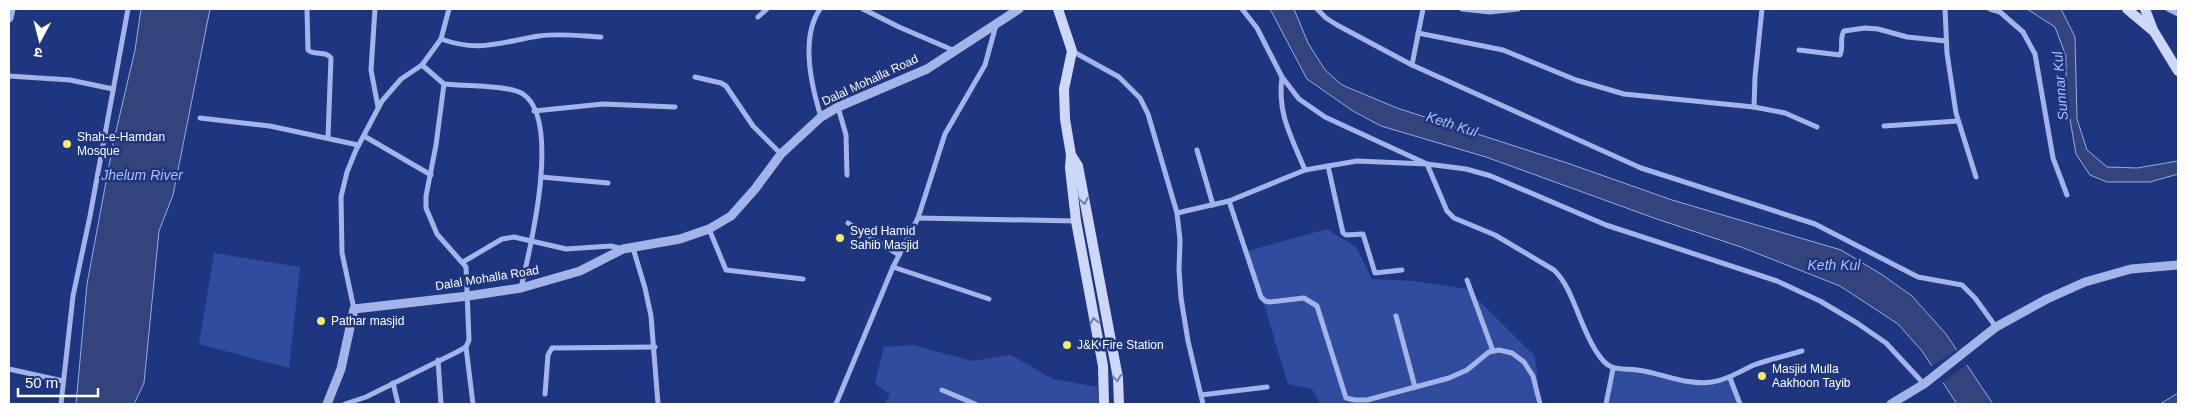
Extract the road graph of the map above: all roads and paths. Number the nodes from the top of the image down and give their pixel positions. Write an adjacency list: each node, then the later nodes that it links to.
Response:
1 (11, 9): 24 (street)
2 (128, 9): 41 (street)
3 (308, 9): 53 (street)
4 (375, 9): 45 (street)
5 (449, 9): 29 (street)
6 (767, 9): 23 (street)
7 (820, 9): 47 (street)
8 (863, 9): 33 (street)
9 (1019, 9): 25 (street, Dalal Mohalla Road)
10 (1058, 9): 31 (main road)
11 (1242, 9): 38 (street)
12 (1317, 9): 35 (street)
13 (1423, 9): 27 (street)
14 (1462, 9): 15 (street)
15 (1518, 9)
16 (1762, 9): 44 (street)
17 (1945, 9): 30 (street)
18 (1990, 9): 66 (street)
19 (2127, 9): 26 (main road)
20 (2146, 9): 26 (main road)
21 (2168, 9): 22 (street)
22 (2178, 14)
23 (758, 17)
24 (9, 18)
25 (997, 22): 33 (street, Dalal Mohalla Road); 70 (street)
26 (2153, 30): 36 (main road)
27 (1418, 33): 35 (street); 44 (street)
28 (601, 37): 29 (street)
29 (440, 39): 34 (street)
30 (1946, 41): 32 (street); 49 (street)
31 (1072, 50): 57 (main road); 69 (street)
32 (1799, 50)
33 (955, 51): 43 (street, Dalal Mohalla Road)
34 (422, 65): 40 (street); 45 (street)
35 (1412, 65): 88 (street)
36 (2178, 71)
37 (9, 76): 41 (street)
38 (1282, 76): 58 (street); 60 (street)
39 (695, 77): 56 (street)
40 (444, 84): 46 (street); 62 (street)
41 (113, 89): 97 (street)
42 (676, 107): 46 (street)
43 (838, 107): 47 (street, Dalal Mohalla Road); 61 (street)
44 (1754, 107): 51 (street)
45 (378, 108): 52 (street)
46 (534, 111): 64 (street)
47 (821, 117): 56 (street, Dalal Mohalla Road)
48 (200, 118): 53 (street)
49 (1958, 121): 50 (street); 63 (street)
50 (1884, 126)
51 (1817, 127)
52 (364, 136): 54 (street); 62 (street)
53 (328, 137): 54 (street)
54 (358, 145): 86 (street)
55 (1196, 150): 68 (street)
56 (781, 154): 73 (street, Dalal Mohalla Road)
57 (1071, 155): 71 (main road); 116 (main road, one-way to 116)
58 (1427, 164): 59 (street); 95 (street); 99 (street)
59 (1328, 166): 60 (street); 80 (street)
60 (1305, 170): 67 (street)
61 (847, 175)
62 (431, 176): 77 (street)
63 (1976, 176)
64 (541, 178): 65 (street); 74 (street)
65 (608, 184)
66 (2067, 195)
67 (1229, 201): 68 (street); 101 (street)
68 (1213, 205): 69 (street)
69 (1177, 213): 104 (street)
70 (918, 218): 71 (street); 76 (street)
71 (1076, 221): 115 (main road, one-way to 71)
72 (848, 223): 76 (street)
73 (710, 229): 75 (street, Dalal Mohalla Road); 81 (street)
74 (532, 242): 75 (street); 77 (street); 83 (street)
75 (628, 249): 83 (street, Dalal Mohalla Road); 90 (street)
76 (899, 255): 79 (street)
77 (463, 262): 84 (street)
78 (2178, 265): 88 (street)
79 (893, 267): 85 (street); 113 (street)
80 (1402, 270)
81 (803, 278)
82 (1467, 280): 92 (street)
83 (521, 288): 84 (street, Dalal Mohalla Road)
84 (468, 296): 86 (street, Dalal Mohalla Road); 89 (street)
85 (989, 299)
86 (354, 309): 107 (street)
87 (1396, 316): 101 (street)
88 (1996, 327): 99 (street)
89 (466, 347): 93 (street); 111 (street)
90 (654, 347): 103 (street); 112 (street)
91 (1802, 351): 96 (street)
92 (1493, 352): 101 (street); 118 (street)
93 (438, 360): 98 (street); 110 (street)
94 (9, 369): 97 (street)
95 (1613, 369): 96 (street); 119 (street)
96 (1730, 378): 120 (street)
97 (63, 381): 106 (street)
98 (393, 383): 108 (street); 109 (street)
99 (1924, 384): 105 (street)
100 (1267, 387): 104 (street)
101 (1416, 387)
102 (942, 390): 114 (street)
103 (545, 394)
104 (1200, 395): 117 (street)
105 (1893, 403)
106 (61, 404)
107 (327, 404)
108 (345, 404)
109 (398, 404)
110 (441, 404)
111 (473, 404)
112 (658, 404)
113 (836, 404)
114 (975, 404)
115 (1104, 404)
116 (1119, 404)
117 (1203, 404)
118 (1540, 404)
119 (1606, 404)
120 (1740, 404)

